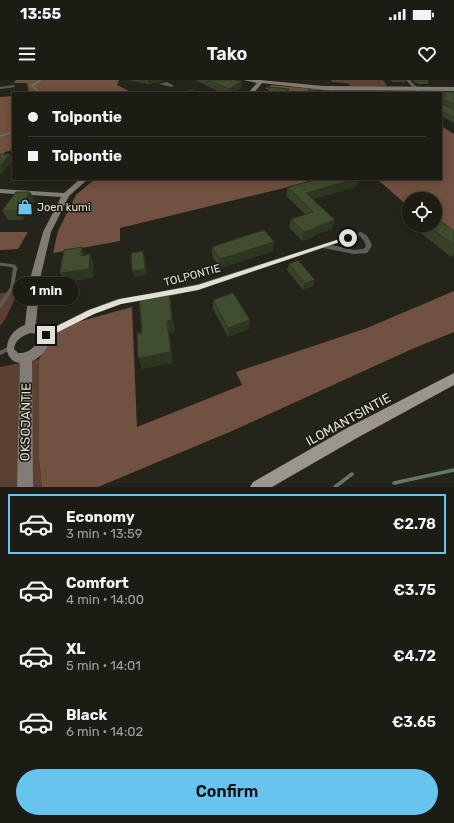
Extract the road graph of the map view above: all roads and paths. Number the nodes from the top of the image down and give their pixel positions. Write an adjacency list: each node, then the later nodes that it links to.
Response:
1 (245, 80): 3 (street)
2 (408, 80): 8 (street)
3 (260, 82): 8 (street); 10 (street)
4 (14, 86): 6 (street)
5 (172, 86): 9 (street)
6 (0, 88)
7 (454, 90): 8 (street)
8 (418, 91)
9 (172, 92)
10 (252, 92)
11 (83, 180): 13 (street)
12 (0, 191): 13 (street)
13 (66, 195): 17 (street)
14 (323, 246): 14 (street, TOLPONTIE); 18 (street, TOLPONTIE)
15 (0, 264): 16 (lane)
16 (0, 306)
17 (30, 328): 18 (street); 19 (street)
18 (46, 335): 20 (street)
19 (4, 351): 20 (street)
20 (26, 358): 22 (street, OKSOJANTIE)
21 (454, 380): 23 (main road, ILOMANTSINTIE)
22 (25, 487)
23 (258, 487)

